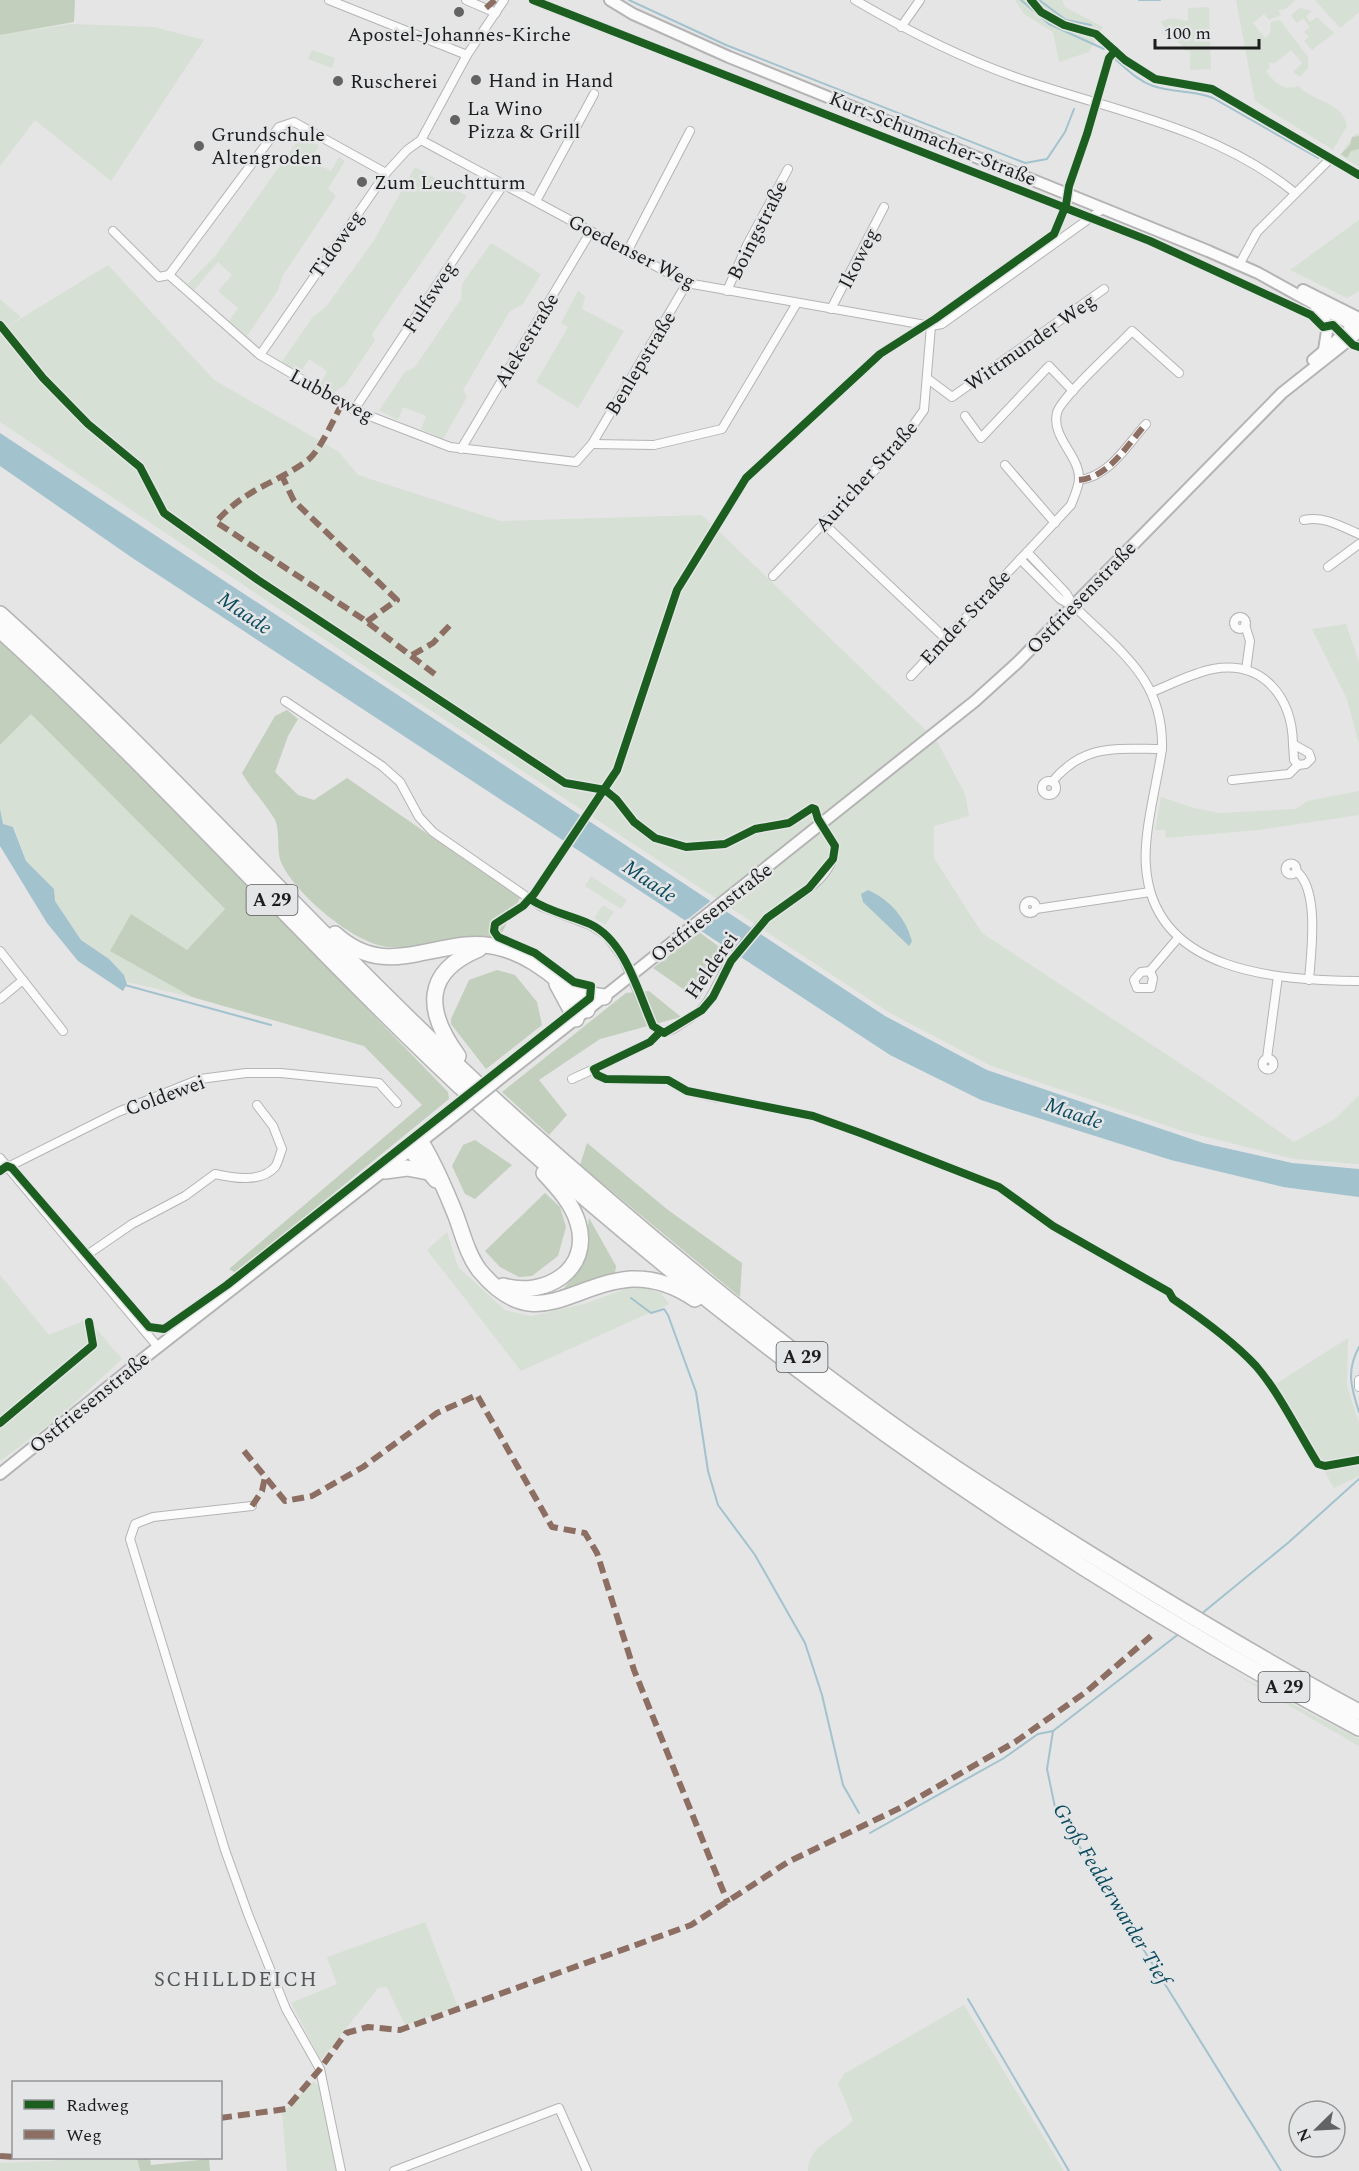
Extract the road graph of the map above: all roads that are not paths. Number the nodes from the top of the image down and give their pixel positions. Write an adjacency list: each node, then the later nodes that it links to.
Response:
1 (329, 0): 11 (street)
2 (466, 0): 8 (street)
3 (504, 0): 8 (street)
4 (533, 0): 10 (street)
5 (610, 0): 20 (main road, Kurt-Schumacher-Straße)
6 (855, 0): 9 (street)
7 (920, 0): 9 (street)
8 (496, 12): 11 (street)
9 (901, 27): 19 (street)
10 (615, 32)
11 (467, 55): 14 (street)
12 (594, 94): 21 (street)
13 (690, 131): 27 (street)
14 (421, 140): 17 (street, Tidoweg); 18 (street, Goedenser Weg)
15 (1330, 159): 19 (street)
16 (788, 169): 33 (street, Boingstraße)
17 (386, 173): 30 (street); 42 (street, Tidoweg)
18 (503, 184): 21 (street, Goedenser Weg); 47 (street, Fulfsweg)
19 (1294, 192): 28 (street)
20 (1085, 199): 23 (main road, Kurt-Schumacher-Straße); 24 (street)
21 (536, 201): 26 (street, Goedenser Weg)
22 (884, 207): 37 (street, Ikoweg)
23 (1105, 207): 24 (street); 28 (main road, Kurt-Schumacher-Straße)
24 (1085, 220): 40 (street)
25 (113, 231): 30 (street, Lubbeweg)
26 (591, 231): 27 (street, Goedenser Weg); 51 (street, Alekestraße)
27 (627, 250): 31 (street, Goedenser Weg)
28 (1239, 265): 29 (main road, Kurt-Schumacher-Straße)
29 (1258, 273): 35 (main road, Kurt-Schumacher-Straße); 38 (main road, Kurt-Schumacher-Straße)
30 (169, 275): 42 (street, Lubbeweg)
31 (687, 283): 33 (street, Goedenser Weg); 50 (street, Benlepstraße)
32 (1104, 289): 44 (street, Wittmunder Weg)
33 (727, 291): 34 (street, Goedenser Weg)
34 (797, 303): 37 (street, Goedenser Weg); 50 (street)
35 (1312, 303): 39 (main road, Kurt-Schumacher-Straße); 41 (main road)
36 (1359, 305): 38 (main road)
37 (831, 309): 40 (street, Goedenser Weg)
38 (1346, 310): 39 (main road, Kurt-Schumacher-Straße)
39 (1358, 325): 41 (main road); 46 (main road, Ostfriesenstraße)
40 (931, 326): 44 (street, Auricher Straße)
41 (1324, 350): 46 (main road)
42 (260, 356): 47 (street, Lubbeweg)
43 (1179, 373): 45 (street)
44 (927, 379): 55 (street, Auricher Straße)
45 (1073, 391): 48 (street); 53 (street)
46 (1282, 393): 62 (main road, Ostfriesenstraße)
47 (354, 410): 51 (street, Lubbeweg)
48 (965, 416)
49 (1146, 424): 53 (street)
50 (592, 444): 51 (street, Lubbeweg)
51 (461, 449)
52 (1005, 465): 56 (street)
53 (1079, 480): 56 (street, Emder Straße)
54 (1304, 520): 57 (street)
55 (823, 523): 61 (street, Auricher Straße); 66 (street)
56 (1055, 523): 59 (street, Emder Straße)
57 (1359, 534)
58 (1359, 544): 60 (street)
59 (1023, 556): 62 (street, Emder Straße); 66 (street, Emder Straße)
60 (1328, 567)
61 (773, 576)
62 (1073, 605): 69 (street, Emder Straße); 76 (main road, Ostfriesenstraße)
63 (0, 614): 80 (highway, A 29)
64 (1245, 625): 67 (street)
65 (0, 630): 103 (highway, A 29)
66 (945, 638): 68 (street, Emder Straße)
67 (1246, 670): 69 (street); 71 (street)
68 (911, 676)
69 (1152, 692): 72 (street, Emder Straße)
70 (285, 701): 95 (street)
71 (1293, 744): 73 (street); 73 (street)
72 (1162, 749): 75 (street); 78 (street, Emder Straße)
73 (1298, 765): 74 (street)
74 (1233, 780)
75 (1052, 782)
76 (822, 825): 91 (main road, Ostfriesenstraße, bridge); 95 (street, Helderei)
77 (1296, 871): 87 (street)
78 (1150, 892): 79 (street); 81 (street)
79 (1036, 909)
80 (305, 915): 82 (highway); 102 (highway, A 29)
81 (1178, 938): 84 (street); 85 (street)
82 (485, 947): 88 (highway); 102 (highway)
83 (0, 951): 86 (street)
84 (1150, 971)
85 (1278, 976): 87 (street); 96 (street)
86 (23, 980): 92 (street); 94 (street)
87 (1309, 980): 89 (street)
88 (556, 981): 90 (highway); 93 (highway)
89 (1359, 981)
90 (572, 992): 91 (highway); 93 (highway)
91 (604, 997): 93 (main road, Ostfriesenstraße)
92 (0, 999)
93 (582, 1014): 104 (main road, Ostfriesenstraße, bridge)
94 (63, 1031)
95 (660, 1032): 97 (street, Helderei)
96 (1267, 1058)
97 (594, 1069): 98 (street, Helderei); 99 (street)
98 (572, 1079)
99 (718, 1098)
100 (397, 1103): 106 (street, Coldewei)
101 (257, 1105): 110 (street)
102 (512, 1115): 118 (highway, A 29)
103 (521, 1143): 111 (highway); 112 (highway, A 29)
104 (416, 1146): 107 (main road, Ostfriesenstraße); 108 (highway); 109 (highway)
105 (0, 1158): 106 (street)
106 (3, 1168): 110 (street)
107 (385, 1171): 108 (highway); 113 (main road, Ostfriesenstraße)
108 (428, 1172): 109 (highway)
109 (442, 1187): 111 (highway)
110 (84, 1257): 113 (street)
111 (494, 1284): 112 (highway)
112 (734, 1322): 118 (highway, A 29)
113 (158, 1347): 116 (main road, Ostfriesenstraße)
114 (1359, 1380): 115 (street)
115 (1359, 1387)
116 (0, 1474)
117 (252, 1506): 122 (street)
118 (1170, 1613): 119 (highway, A 29)
119 (1213, 1638): 120 (highway, A 29); 121 (highway, A 29)
120 (1359, 1712)
121 (1359, 1728)
122 (341, 2171)
123 (393, 2171): 124 (street)
124 (587, 2171)

